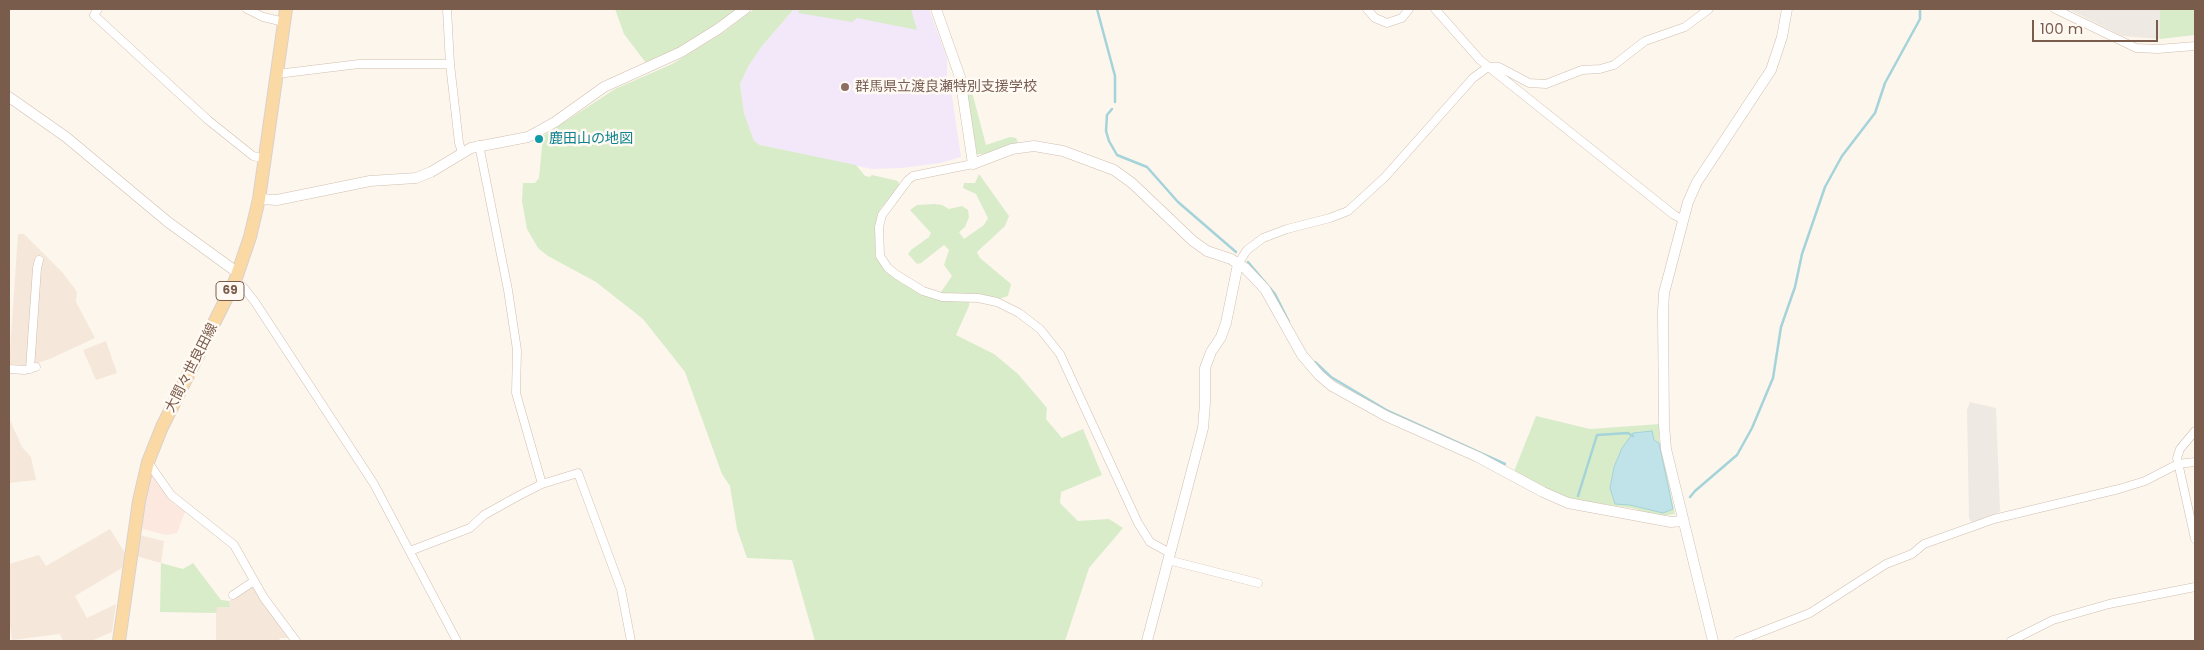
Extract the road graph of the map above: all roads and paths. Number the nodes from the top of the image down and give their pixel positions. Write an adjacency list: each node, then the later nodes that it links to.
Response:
1 (98, 9): 21 (street)
2 (247, 9): 13 (street)
3 (286, 9): 13 (main road, 大間々世良田線 / 69)
4 (447, 9): 15 (street)
5 (745, 9): 19 (street)
6 (936, 9): 22 (street)
7 (1367, 9): 8 (street)
8 (1409, 9)
9 (1435, 9): 16 (street)
10 (1709, 9): 16 (street)
11 (1787, 9): 24 (street)
12 (2055, 9): 14 (street)
13 (284, 22): 17 (main road, 大間々世良田線 / 69)
14 (2195, 46)
15 (450, 64): 17 (street); 20 (street)
16 (1488, 67): 24 (street); 26 (street)
17 (277, 74): 21 (main road, 大間々世良田線 / 69)
18 (9, 97): 27 (street)
19 (480, 146): 20 (street); 33 (street)
20 (462, 152): 23 (street)
21 (265, 159): 23 (main road, 大間々世良田線 / 69)
22 (974, 164): 26 (street); 37 (street)
23 (259, 199): 27 (main road, 大間々世良田線 / 69)
24 (1682, 219): 34 (street)
25 (39, 260): 28 (street)
26 (1238, 264): 34 (street); 37 (street)
27 (237, 277): 30 (main road, 大間々世良田線 / 69); 36 (street)
28 (9, 369)
29 (2195, 430): 32 (street)
30 (148, 462): 38 (street); 42 (main road, 大間々世良田線 / 69)
31 (2195, 462): 32 (street)
32 (2178, 464): 35 (street); 48 (street)
33 (542, 484): 36 (street); 45 (street)
34 (1683, 521): 47 (street)
35 (2195, 539)
36 (410, 551): 44 (street)
37 (1169, 556): 39 (street); 46 (street)
38 (254, 581): 41 (street); 43 (street)
39 (1258, 583)
40 (2195, 587): 49 (street)
41 (233, 595)
42 (119, 641)
43 (296, 641)
44 (457, 641)
45 (631, 641)
46 (1147, 641)
47 (1713, 641)
48 (1738, 641)
49 (2011, 641)

